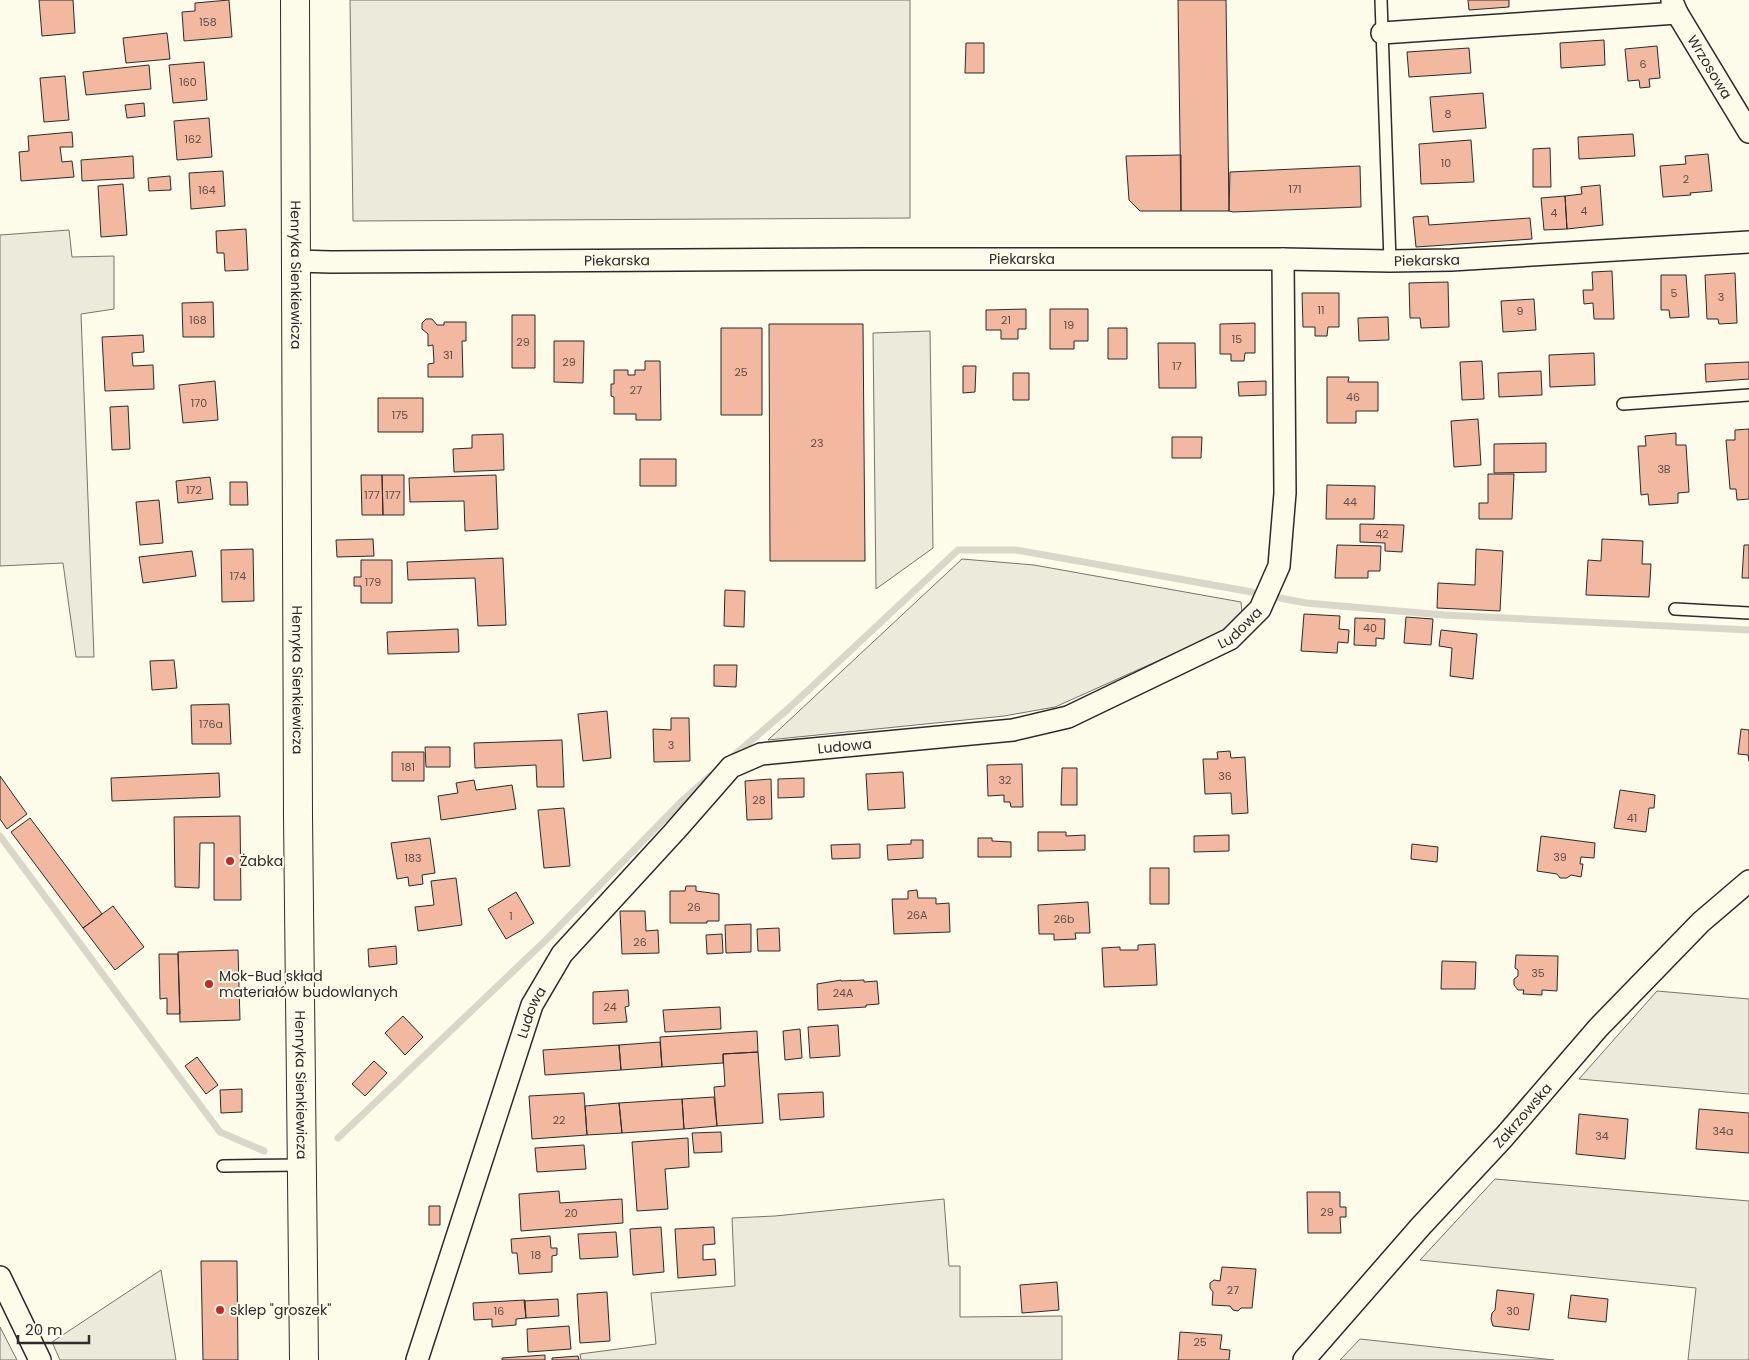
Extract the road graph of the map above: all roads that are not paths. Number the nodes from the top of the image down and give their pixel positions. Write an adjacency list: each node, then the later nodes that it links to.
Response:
1 (295, 0): 8 (main road, Henryka Sienkiewicza)
2 (1382, 0): 4 (lane)
3 (1674, 6): 4 (street); 5 (street, Wrzosowa)
4 (1382, 33): 9 (lane)
5 (1749, 132)
6 (1749, 242): 9 (street, Piekarska)
7 (1283, 259): 8 (street, Piekarska); 9 (street, Piekarska); 20 (street, Ludowa)
8 (296, 261): 15 (main road, Henryka Sienkiewicza)
9 (1390, 261)
10 (1749, 395): 11 (lane)
11 (1623, 404)
12 (1675, 608): 13 (lane)
13 (1749, 613)
14 (1749, 881): 21 (street, Zakrzowska)
15 (302, 1165): 16 (lane); 19 (main road, Henryka Sienkiewicza)
16 (223, 1166)
17 (0, 1277): 18 (street)
18 (40, 1360)
19 (304, 1360)
20 (417, 1360)
21 (1304, 1360)

